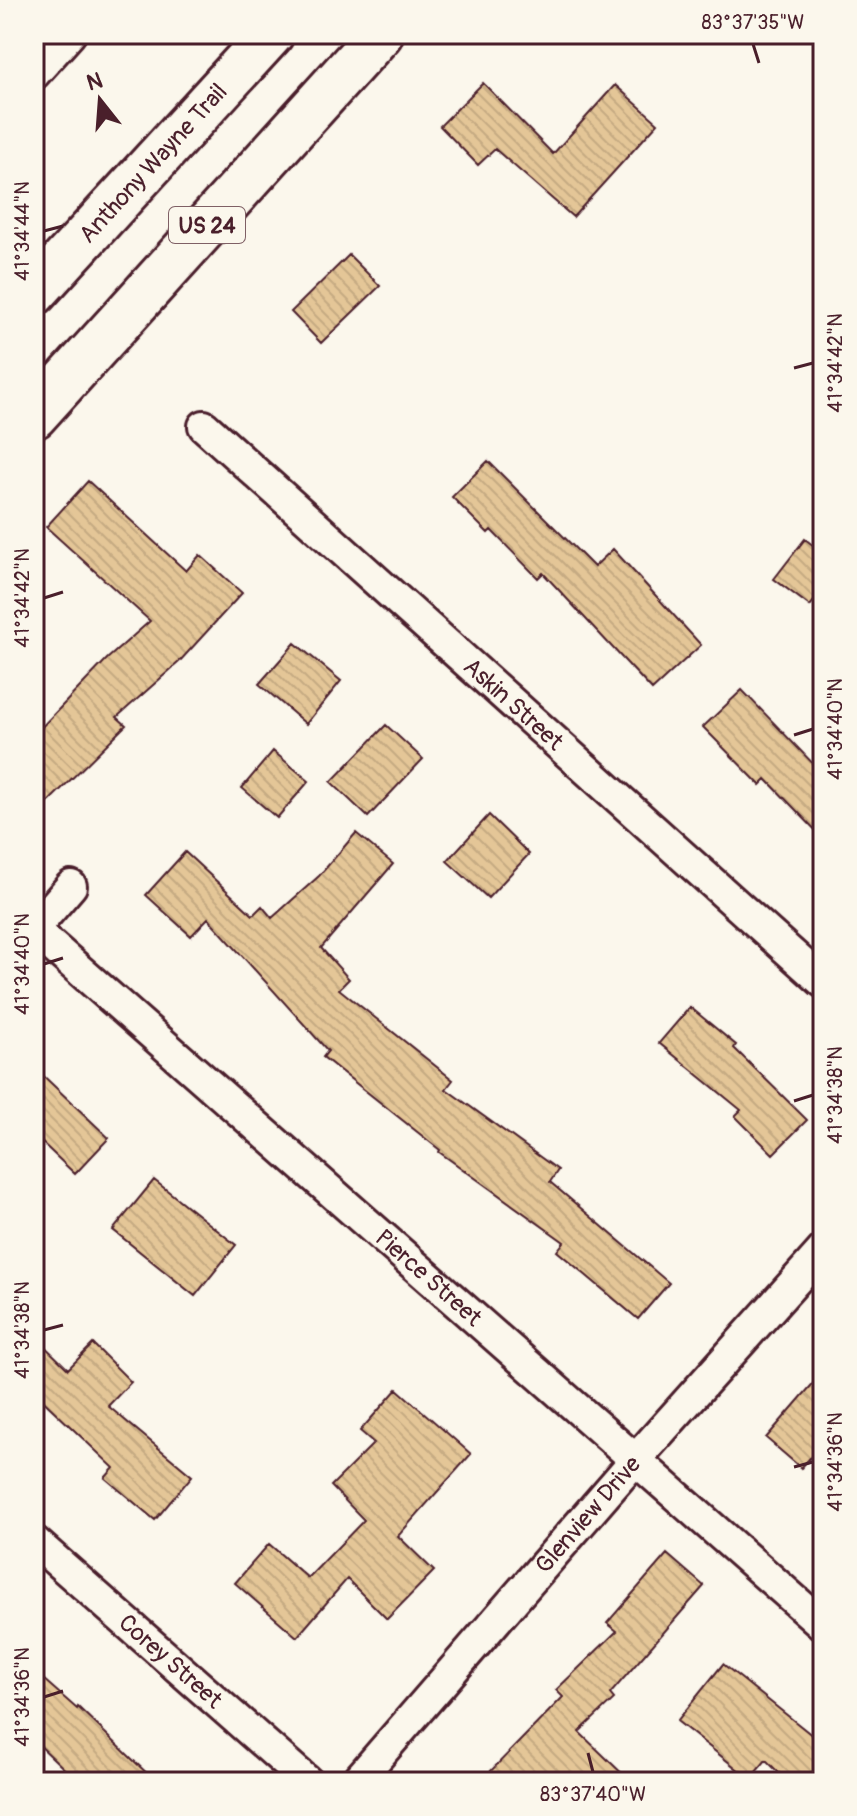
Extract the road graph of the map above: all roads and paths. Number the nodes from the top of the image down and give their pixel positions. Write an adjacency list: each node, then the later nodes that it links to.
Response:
1 (70, 34): 4 (street)
2 (271, 34): 5 (highway, Anthony Wayne Trail)
3 (380, 34): 6 (highway, US 24)
4 (34, 74)
5 (34, 293)
6 (34, 416)
7 (204, 426): 10 (street, Askin Street)
8 (71, 886): 9 (street)
9 (34, 929): 12 (street, Pierce Street)
10 (823, 982)
11 (823, 1250): 12 (street, Glenview Drive)
12 (636, 1459): 14 (street, Pierce Street); 16 (street, Glenview Drive)
13 (34, 1541): 15 (street, Corey Street)
14 (823, 1625)
15 (308, 1782)
16 (356, 1782)

